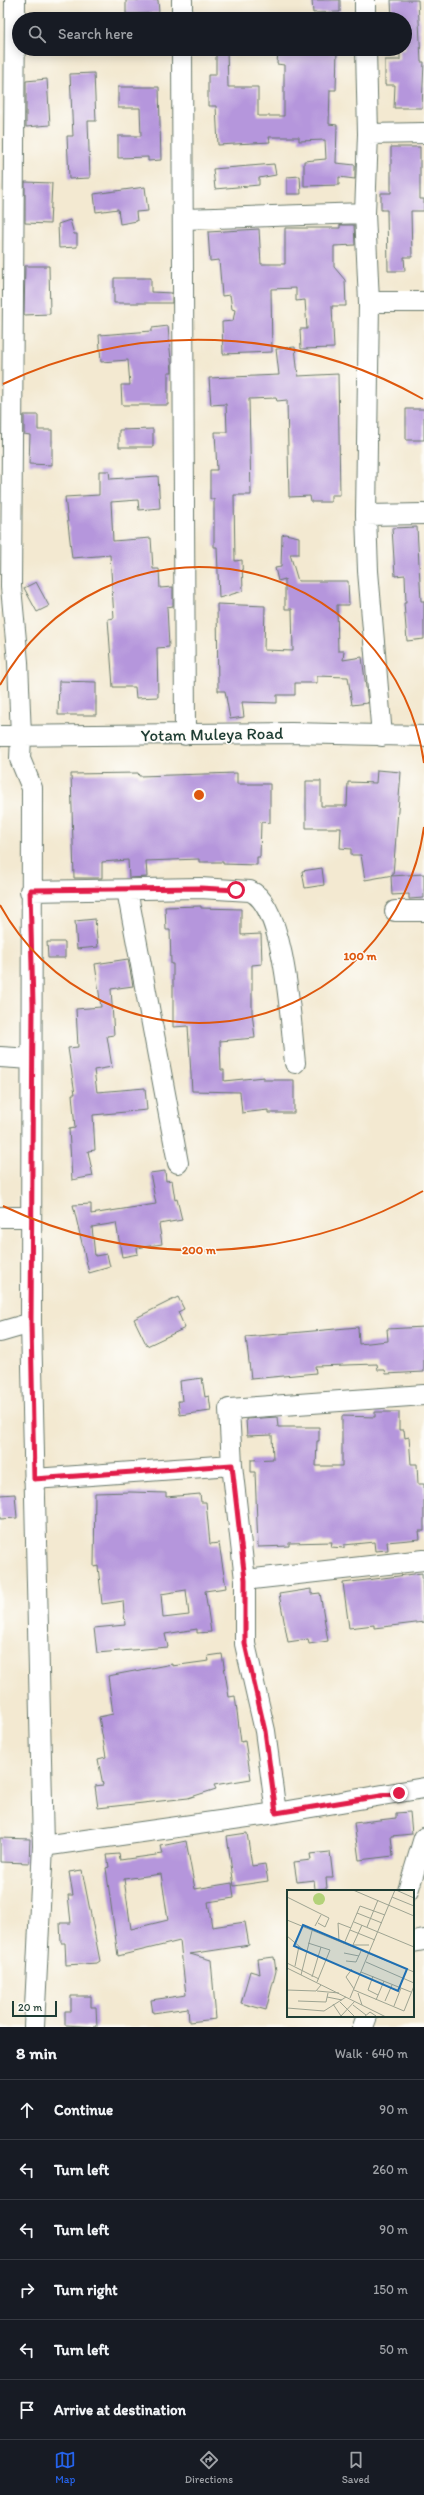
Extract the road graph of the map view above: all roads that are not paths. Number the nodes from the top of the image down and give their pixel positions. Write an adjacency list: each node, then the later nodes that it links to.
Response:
1 (15, 0): 4 (street)
2 (182, 0): 5 (street)
3 (365, 0): 6 (street)
4 (15, 12)
5 (182, 12)
6 (365, 12)
7 (15, 56): 20 (street)
8 (182, 56): 13 (street)
9 (366, 56): 11 (street)
10 (424, 133): 11 (street)
11 (368, 134): 12 (street)
12 (365, 213): 13 (street); 14 (street)
13 (184, 219): 18 (street)
14 (369, 302): 15 (street); 17 (street)
15 (424, 302)
16 (424, 514): 17 (street)
17 (366, 516): 21 (street)
18 (185, 735): 20 (street, Yotam Muleya Road); 21 (street, Yotam Muleya Road)
19 (0, 736): 20 (street, Yotam Muleya Road)
20 (21, 736): 23 (street)
21 (382, 736): 22 (street, Yotam Muleya Road)
22 (424, 736)
23 (30, 890): 24 (street); 28 (street)
24 (127, 890): 29 (street); 30 (street)
25 (395, 911): 26 (street)
26 (424, 911)
27 (0, 1057): 28 (street)
28 (31, 1059): 32 (street)
29 (295, 1063)
30 (178, 1163)
31 (0, 1217): 32 (street)
32 (31, 1217): 33 (street)
33 (31, 1323): 34 (street); 37 (street)
34 (0, 1332)
35 (424, 1395): 36 (street)
36 (232, 1465): 37 (street); 39 (street)
37 (34, 1479): 43 (street)
38 (424, 1560): 39 (street)
39 (245, 1580): 41 (street)
40 (424, 1788): 41 (street)
41 (276, 1813): 43 (street)
42 (424, 1838): 44 (street)
43 (43, 1846): 48 (street)
44 (408, 1890)
45 (424, 1940): 46 (street)
46 (414, 1942)
47 (367, 2017): 49 (street)
48 (34, 2027)
49 (363, 2027)

